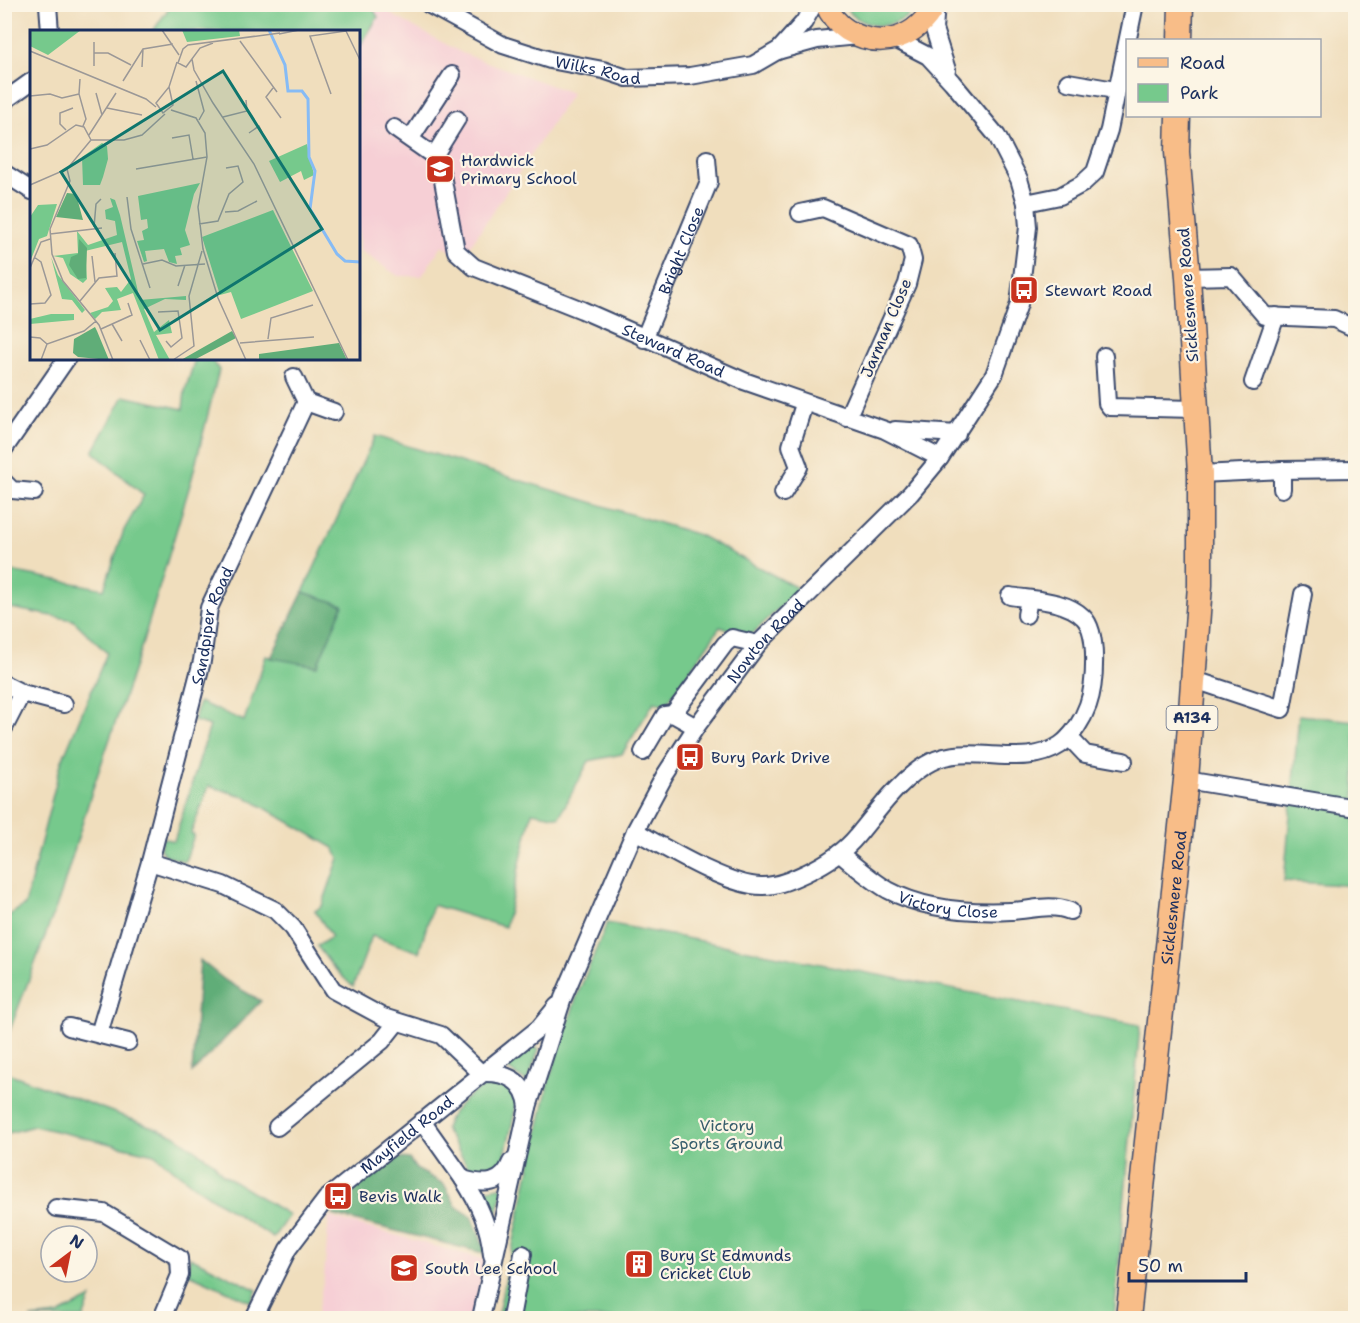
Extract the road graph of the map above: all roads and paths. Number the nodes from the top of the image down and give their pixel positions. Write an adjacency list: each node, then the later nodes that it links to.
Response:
1 (38, 4): 9 (street)
2 (53, 4): 9 (street)
3 (428, 4): 16 (street, Wilks Road)
4 (814, 4): 16 (street, Wilks Road)
5 (826, 4): 11 (main road)
6 (936, 4): 12 (main road); 18 (street, Nowton Road)
7 (1135, 4): 13 (street)
8 (1181, 4): 14 (highway)
9 (48, 5): 10 (street)
10 (50, 30)
11 (858, 36): 12 (main road); 16 (street, Wilks Road)
12 (895, 39): 18 (street, Nowton Road)
13 (1127, 39)
14 (1180, 39)
15 (1126, 43): 21 (street)
16 (777, 51)
17 (452, 75): 26 (street)
18 (952, 82): 31 (street, Nowton Road)
19 (1068, 82): 21 (street)
20 (29, 88): 22 (street)
21 (1115, 90): 31 (street)
22 (4, 101)
23 (1178, 117): 33 (highway, Sicklesmere Road / A134)
24 (457, 119): 27 (street)
25 (394, 128): 26 (street)
26 (411, 138): 27 (street)
27 (434, 156): 36 (street, Steward Road)
28 (707, 159): 36 (street, Bright Close)
29 (4, 173): 30 (street)
30 (30, 190)
31 (1026, 203): 47 (street, Nowton Road)
32 (800, 213): 45 (street, Jarman Close)
33 (1188, 277): 34 (street); 43 (highway, Sicklesmere Road / A134)
34 (1276, 315): 35 (street); 40 (street)
35 (1356, 329)
36 (644, 339): 42 (street, Steward Road)
37 (1104, 356): 43 (street)
38 (66, 360): 48 (street)
39 (294, 377): 41 (street)
40 (1253, 382)
41 (306, 402): 44 (street); 74 (street, Sandpiper Road)
42 (804, 404): 45 (street, Steward Road); 56 (street)
43 (1195, 409): 52 (highway, Sicklesmere Road / A134)
44 (334, 412)
45 (847, 418): 46 (street, Steward Road)
46 (885, 430): 47 (street, Steward Road); 49 (street, Steward Road)
47 (957, 434): 49 (street, Nowton Road)
48 (4, 449)
49 (940, 458): 59 (street, Nowton Road)
50 (1356, 469): 51 (street)
51 (1282, 470): 52 (street); 54 (street)
52 (1200, 474): 60 (highway, Sicklesmere Road / A134)
53 (4, 482): 55 (street)
54 (1282, 489)
55 (34, 492)
56 (783, 492)
57 (1303, 594): 60 (street)
58 (1010, 596): 67 (street)
59 (758, 644): 64 (street); 65 (street, Nowton Road)
60 (1196, 680): 70 (highway, Sicklesmere Road / A134)
61 (4, 684): 62 (street)
62 (22, 693): 63 (street); 66 (street)
63 (64, 704)
64 (673, 714): 65 (street); 68 (street)
65 (696, 727): 72 (street, Nowton Road)
66 (4, 728)
67 (1069, 736): 69 (street); 73 (street)
68 (643, 752)
69 (1124, 761)
70 (1186, 780): 71 (street); 94 (highway, Sicklesmere Road / A134)
71 (1356, 808)
72 (635, 831): 73 (street); 76 (street, Nowton Road)
73 (840, 853): 75 (street, Victory Close)
74 (150, 862): 77 (street); 79 (street, Sandpiper Road)
75 (1070, 911)
76 (563, 998): 81 (street, Mayfield Road); 82 (street, Nowton Road)
77 (397, 1022): 81 (street); 84 (street)
78 (69, 1027): 79 (street)
79 (99, 1034): 80 (street)
80 (128, 1042)
81 (481, 1073): 82 (street); 83 (street, Mayfield Road)
82 (528, 1107): 85 (street, Nowton Road)
83 (422, 1121): 86 (street, Nowton Road); 91 (street, Mayfield Road)
84 (277, 1127)
85 (518, 1148): 86 (street, Nowton Road); 89 (street, Nowton Road)
86 (463, 1179): 89 (street, Nowton Road)
87 (56, 1208): 90 (street)
88 (523, 1254): 93 (street)
89 (492, 1265): 92 (street, Nowton Road)
90 (162, 1318)
91 (254, 1318)
92 (481, 1318)
93 (510, 1318)
94 (1128, 1318)

